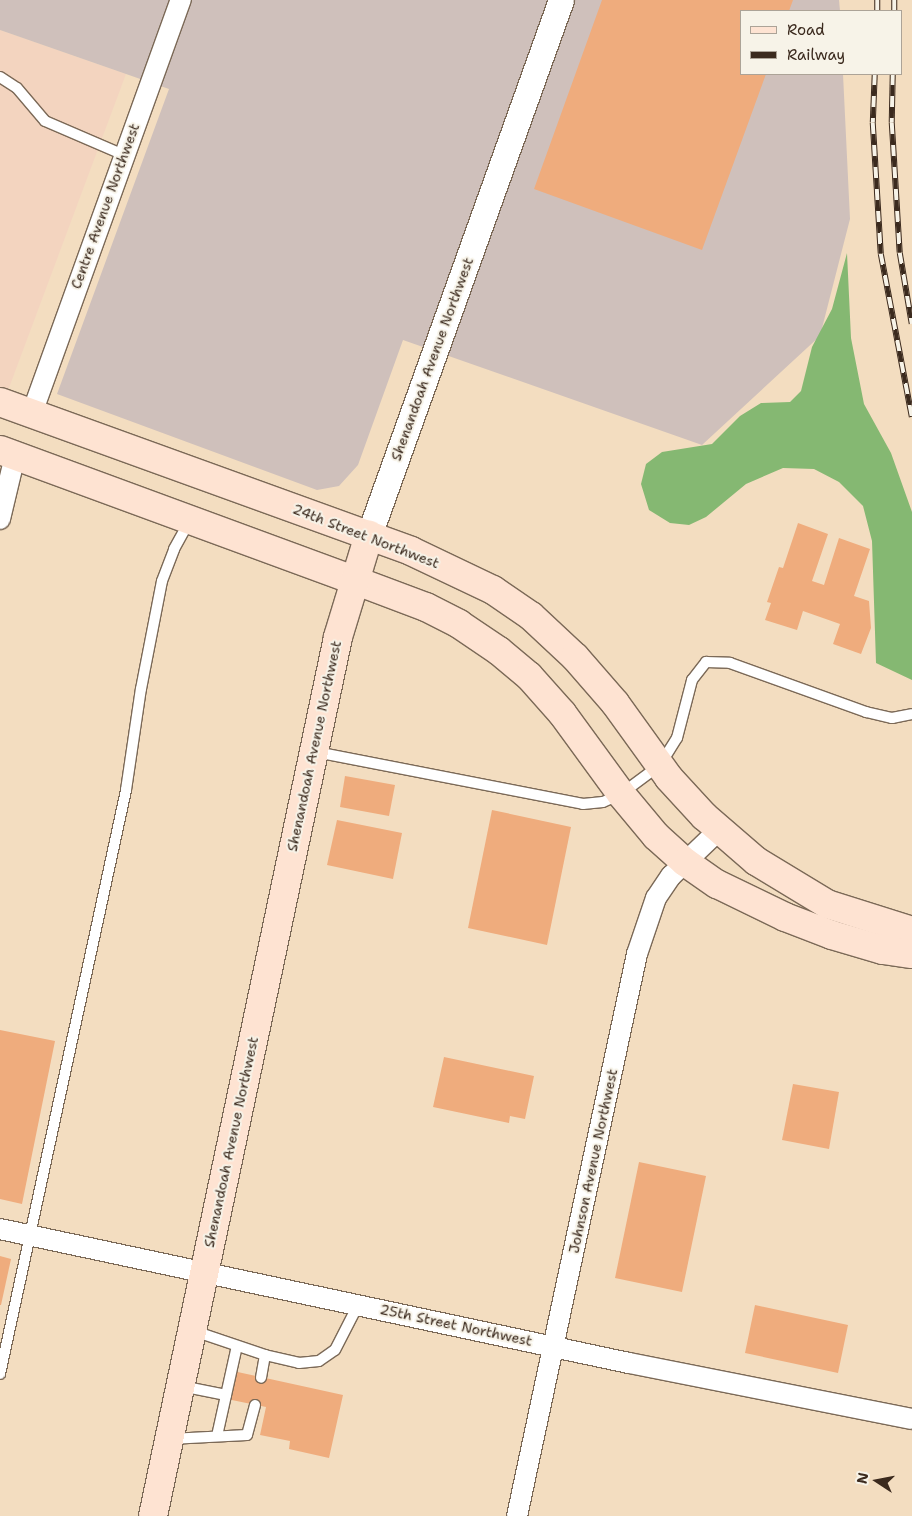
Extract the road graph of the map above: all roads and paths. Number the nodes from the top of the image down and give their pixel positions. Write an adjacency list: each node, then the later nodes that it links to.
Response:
1 (180, 0): 4 (street, Centre Avenue Northwest)
2 (562, 0): 10 (street, Shenandoah Avenue Northwest)
3 (0, 77): 4 (lane)
4 (124, 155): 6 (street, Centre Avenue Northwest)
5 (0, 402): 6 (main road, 24th Street Northwest)
6 (32, 413): 10 (main road, 24th Street Northwest)
7 (8, 453): 8 (street); 9 (main road)
8 (0, 519)
9 (191, 520): 11 (main road); 21 (lane)
10 (369, 534): 11 (main road, Shenandoah Avenue Northwest); 14 (main road, 24th Street Northwest)
11 (354, 580): 13 (main road, Shenandoah Avenue Northwest); 15 (main road)
12 (912, 714): 14 (lane)
13 (312, 752): 15 (lane); 22 (main road, Shenandoah Avenue Northwest)
14 (660, 765): 15 (lane); 16 (main road, 24th Street Northwest)
15 (621, 794): 17 (main road)
16 (719, 830): 17 (street, Johnson Avenue Northwest); 18 (main road, 24th Street Northwest)
17 (685, 862): 19 (main road); 25 (street, Johnson Avenue Northwest)
18 (912, 931)
19 (912, 954)
20 (0, 1229): 21 (street, 25th Street Northwest)
21 (30, 1236): 22 (street, 25th Street Northwest); 28 (lane)
22 (204, 1272): 23 (street, 25th Street Northwest); 24 (main road, Shenandoah Avenue Northwest)
23 (358, 1305): 25 (street, 25th Street Northwest); 27 (lane)
24 (192, 1330): 26 (lane); 30 (main road, Shenandoah Avenue Northwest)
25 (553, 1345): 33 (street, 25th Street Northwest); 37 (street, Johnson Avenue Northwest)
26 (237, 1346): 27 (lane); 31 (lane)
27 (266, 1355): 29 (lane)
28 (0, 1374)
29 (261, 1378)
30 (180, 1385): 31 (lane); 35 (main road, Shenandoah Avenue Northwest)
31 (226, 1395): 34 (lane)
32 (255, 1405): 34 (lane)
33 (912, 1419)
34 (217, 1436): 35 (lane)
35 (169, 1439): 36 (main road, Shenandoah Avenue Northwest)
36 (152, 1516)
37 (517, 1516)

